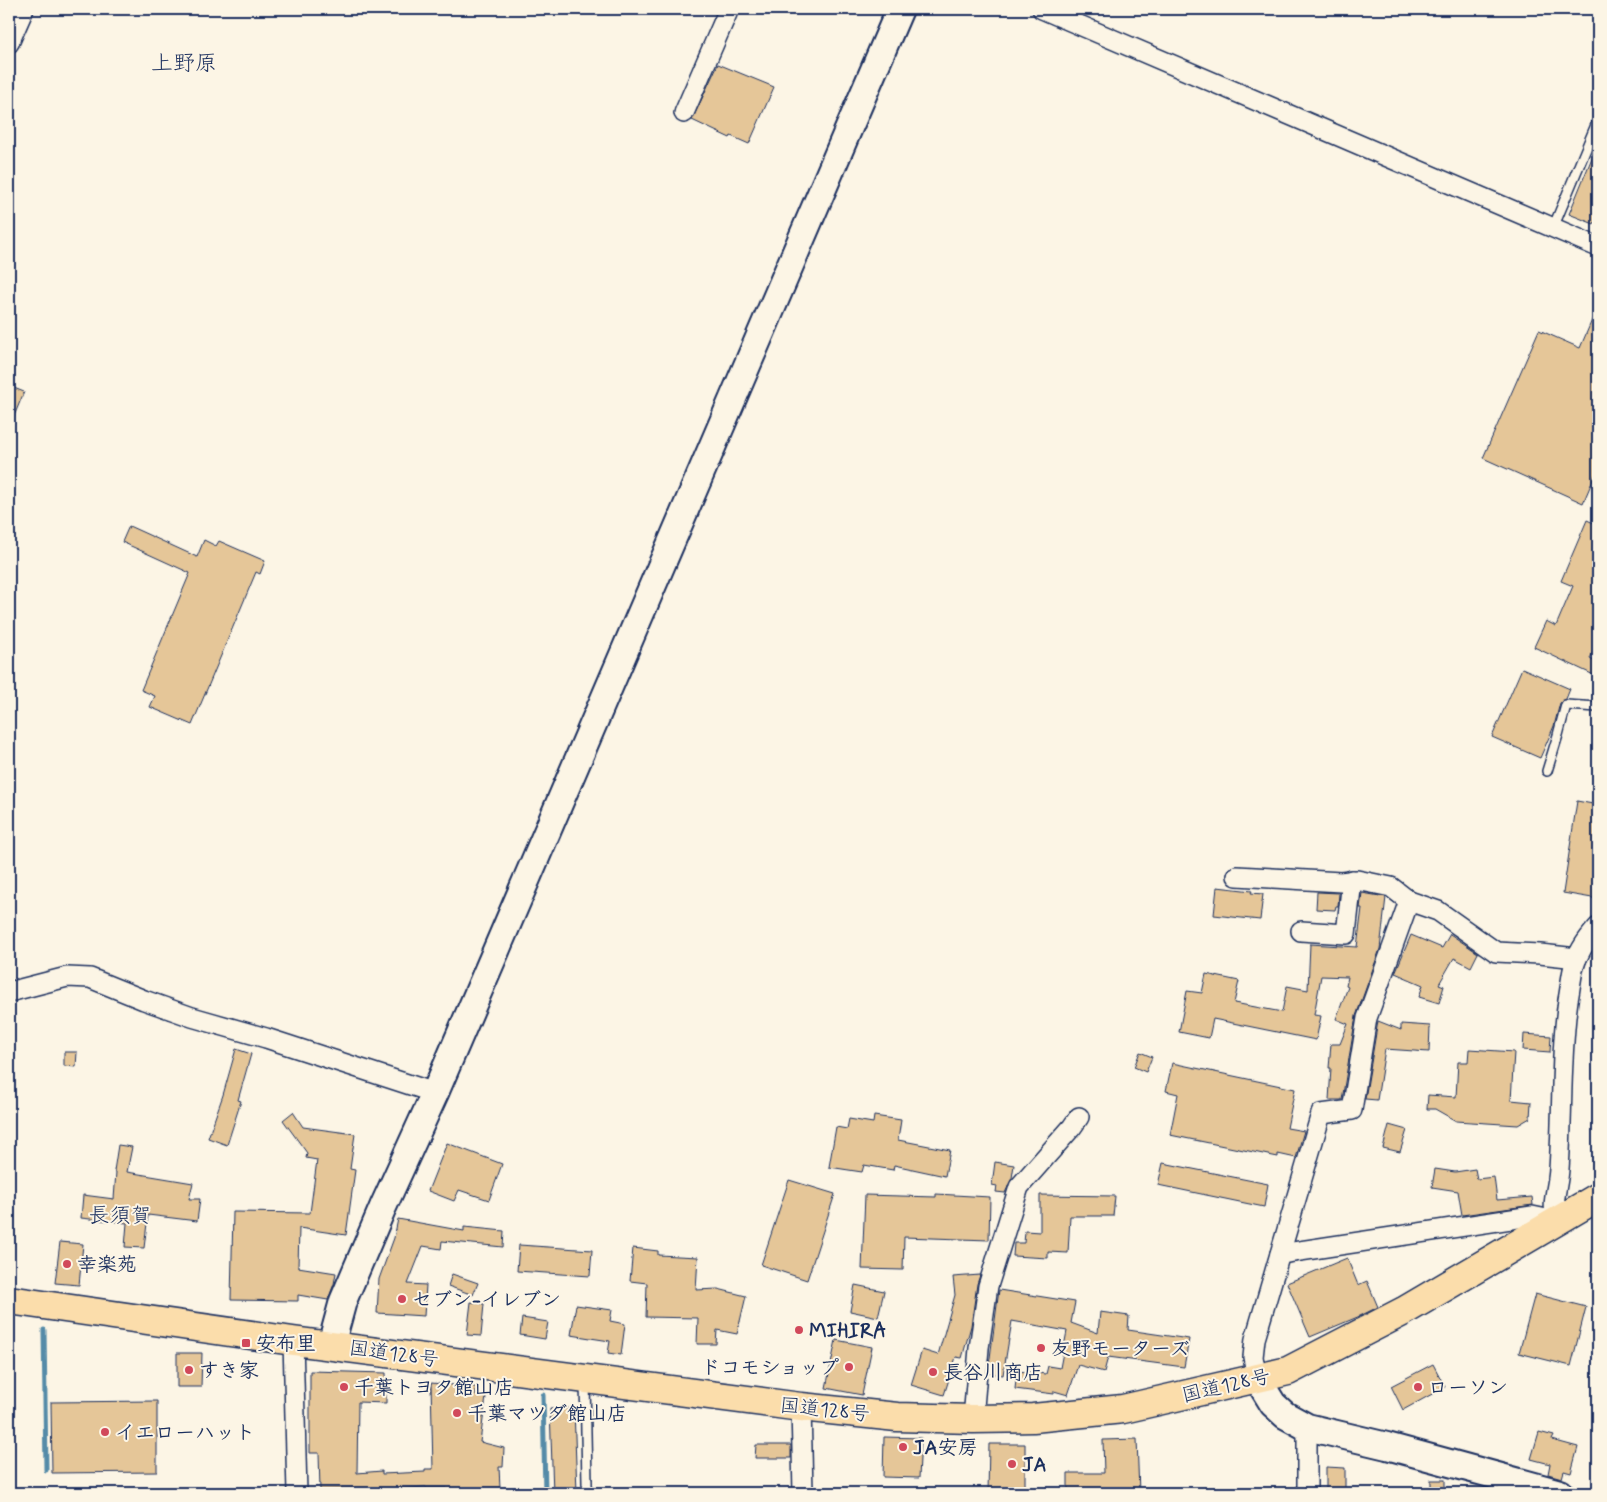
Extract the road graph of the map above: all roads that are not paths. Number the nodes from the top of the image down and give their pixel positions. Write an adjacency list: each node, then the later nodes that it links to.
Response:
1 (24, 9): 5 (street)
2 (729, 9): 6 (street)
3 (900, 9): 19 (street)
4 (1042, 9): 8 (street)
5 (9, 44)
6 (684, 113)
7 (1598, 120): 8 (lane)
8 (1553, 228): 9 (street)
9 (1598, 247)
10 (1598, 707): 11 (lane)
11 (1547, 771)
12 (1237, 876): 13 (street)
13 (1352, 880): 14 (street); 16 (street)
14 (1409, 901): 17 (street); 23 (street)
15 (1598, 927): 17 (street)
16 (1302, 931)
17 (1577, 958): 22 (street)
18 (9, 992): 19 (street)
19 (435, 1093): 26 (street)
20 (1079, 1117): 30 (street)
21 (1598, 1197): 22 (highway, 国道128号)
22 (1556, 1221): 23 (street); 27 (highway, 国道128号)
23 (1280, 1254): 27 (street)
24 (9, 1300): 25 (highway, 国道128号)
25 (293, 1340): 26 (highway, 国道128号); 33 (street)
26 (331, 1345): 28 (highway, 国道128号)
27 (1257, 1378): 30 (highway, 国道128号); 31 (street)
28 (585, 1379): 29 (highway, 国道128号); 32 (lane)
29 (801, 1407): 30 (highway, 国道128号); 34 (street)
30 (973, 1419)
31 (1307, 1427): 35 (street); 36 (street)
32 (587, 1484)
33 (297, 1493)
34 (803, 1493)
35 (1307, 1493)
36 (1560, 1493)

